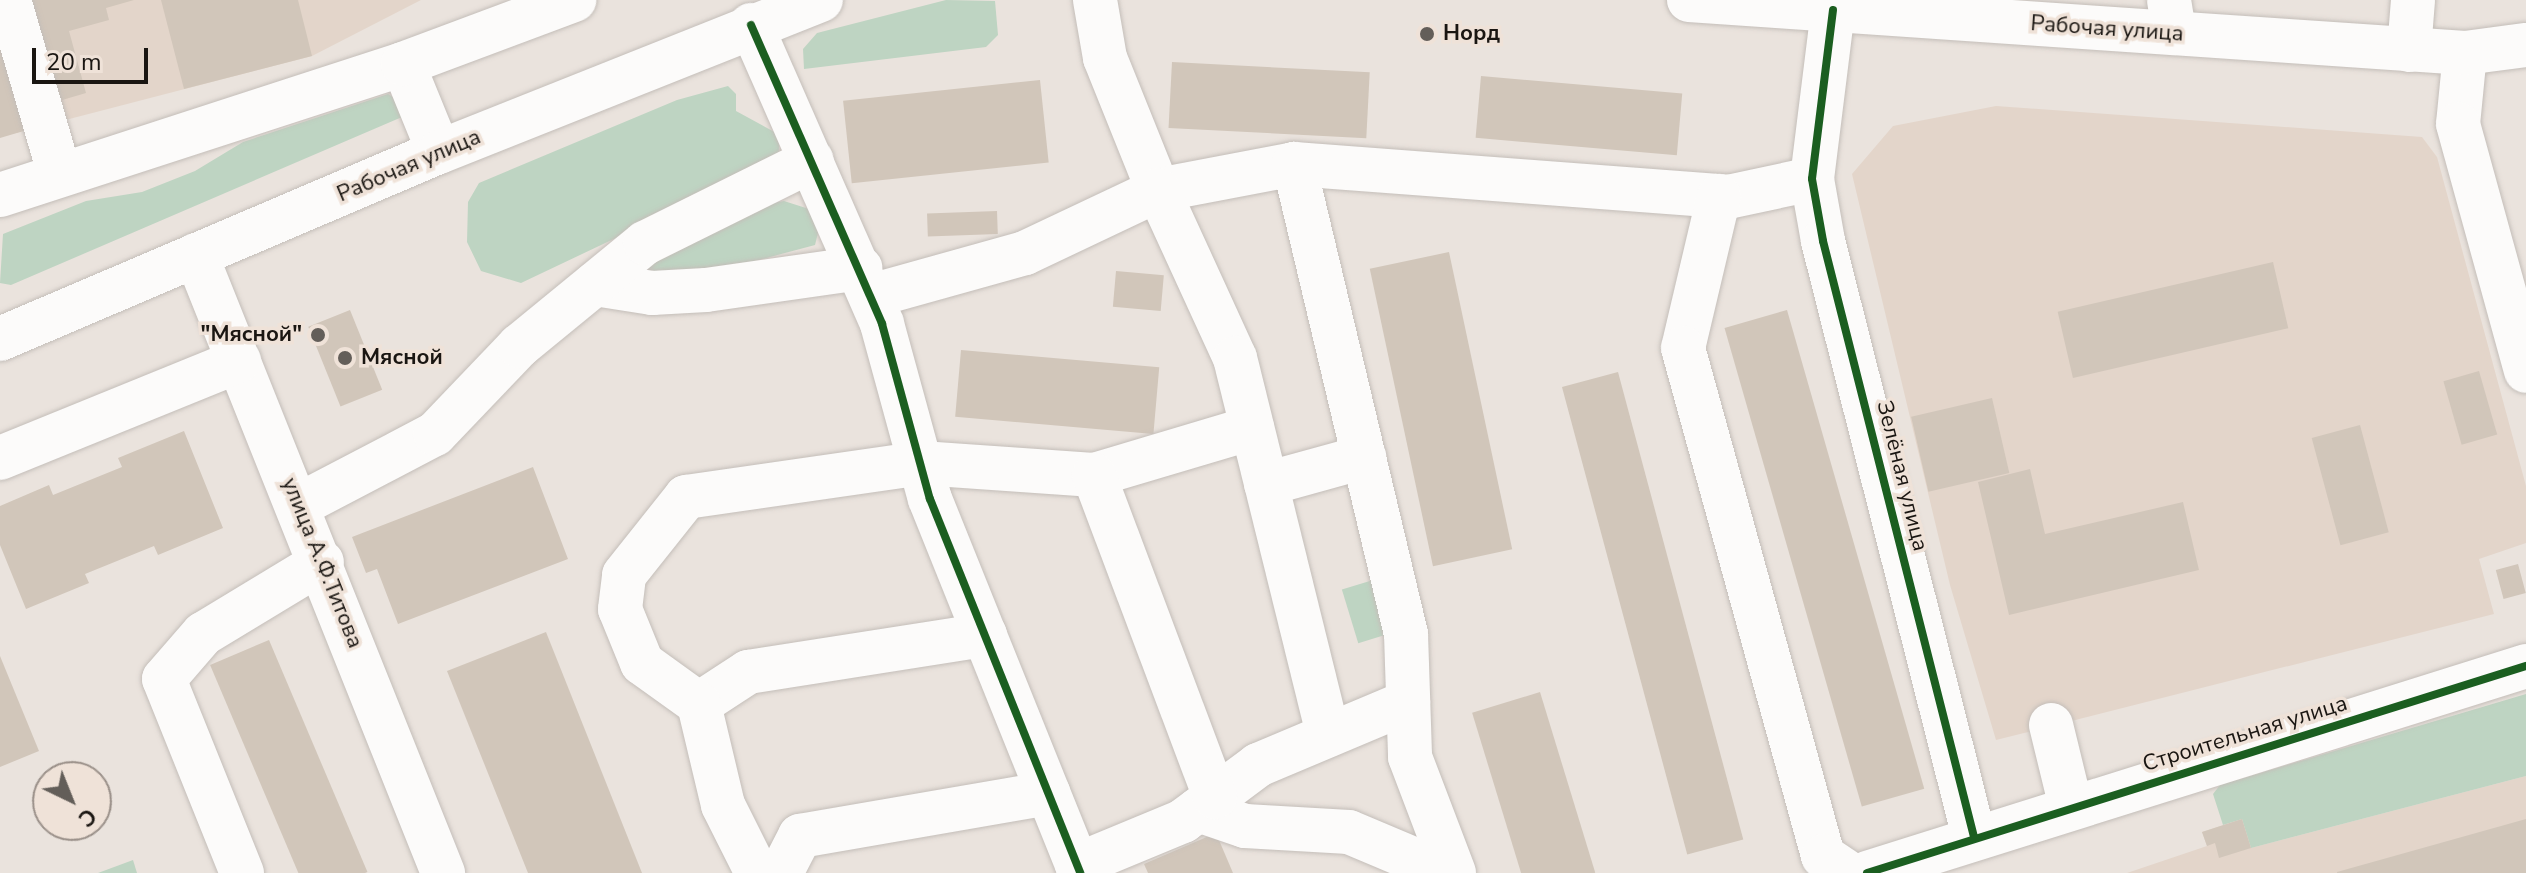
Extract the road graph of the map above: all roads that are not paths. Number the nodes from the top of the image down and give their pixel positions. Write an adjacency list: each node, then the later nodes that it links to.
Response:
1 (9, 0): 17 (street)
2 (574, 0): 13 (street)
3 (821, 0): 9 (street, Рабочая улица)
4 (1095, 0): 19 (street)
5 (1689, 0): 7 (street, Рабочая улица)
6 (2413, 0): 11 (street)
7 (1833, 10): 8 (street, Рабочая улица); 18 (street, Зелёная улица)
8 (2171, 17): 11 (street, Рабочая улица)
9 (751, 25): 14 (street, Рабочая улица); 15 (street)
10 (2526, 45): 12 (street, Рабочая улица)
11 (2409, 50): 12 (street, Рабочая улица)
12 (2465, 53): 27 (street)
13 (403, 64): 14 (street); 17 (street)
14 (439, 152): 22 (street, Рабочая улица)
15 (812, 160): 23 (street); 24 (street)
16 (1294, 164): 19 (street); 21 (street); 29 (street)
17 (60, 175): 20 (street)
18 (1812, 179): 21 (street); 46 (street, Зелёная улица)
19 (1158, 190): 23 (street); 28 (street)
20 (0, 195)
21 (1719, 196): 54 (street)
22 (196, 255): 25 (street, Рабочая улица); 26 (street, улица А.Ф.Титова)
23 (865, 282): 24 (street); 31 (street)
24 (595, 284): 34 (street)
25 (0, 339)
26 (239, 361): 30 (street); 34 (street, улица А.Ф.Титова)
27 (2526, 371)
28 (1252, 428): 32 (street); 33 (street)
29 (1364, 457): 33 (street); 38 (street)
30 (0, 458)
31 (921, 463): 32 (street); 36 (street); 39 (street)
32 (1094, 475): 43 (street)
33 (1266, 484): 41 (street)
34 (299, 505): 35 (street, улица А.Ф.Титова)
35 (322, 562): 49 (street); 50 (street, улица А.Ф.Титова)
36 (985, 635): 39 (street); 42 (street)
37 (2526, 666): 45 (street, Строительная улица)
38 (1408, 702): 41 (street); 53 (street)
39 (699, 704): 44 (street)
40 (2051, 725): 45 (street)
41 (1328, 735): 43 (street)
42 (1048, 793): 47 (street); 48 (street)
43 (1206, 804): 48 (street); 52 (street)
44 (723, 805): 47 (street); 51 (street)
45 (2071, 807): 46 (street, Строительная улица)
46 (1974, 837): 55 (street)
47 (791, 854)
48 (1078, 869)
49 (242, 873)
50 (443, 873)
51 (757, 873)
52 (1446, 873)
53 (1454, 873)
54 (1848, 873)
55 (1867, 873)

